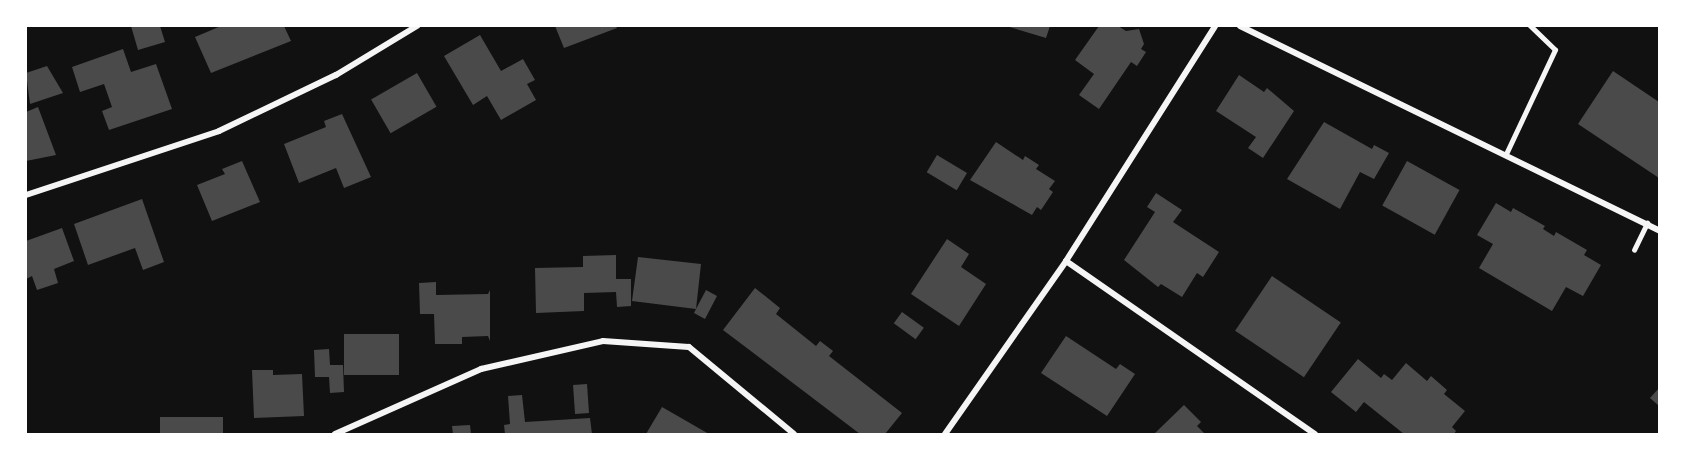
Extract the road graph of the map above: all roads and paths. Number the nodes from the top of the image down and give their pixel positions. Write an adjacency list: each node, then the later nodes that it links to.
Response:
1 (417, 26): 6 (street)
2 (1215, 26): 10 (street)
3 (1240, 26): 5 (street)
4 (1530, 26): 5 (lane)
5 (1506, 154): 7 (street)
6 (26, 195)
7 (1647, 223): 8 (street); 9 (lane)
8 (1659, 231)
9 (1634, 250)
10 (1066, 261): 13 (street); 14 (street)
11 (335, 435): 12 (street)
12 (794, 435)
13 (945, 435)
14 (1315, 435)

